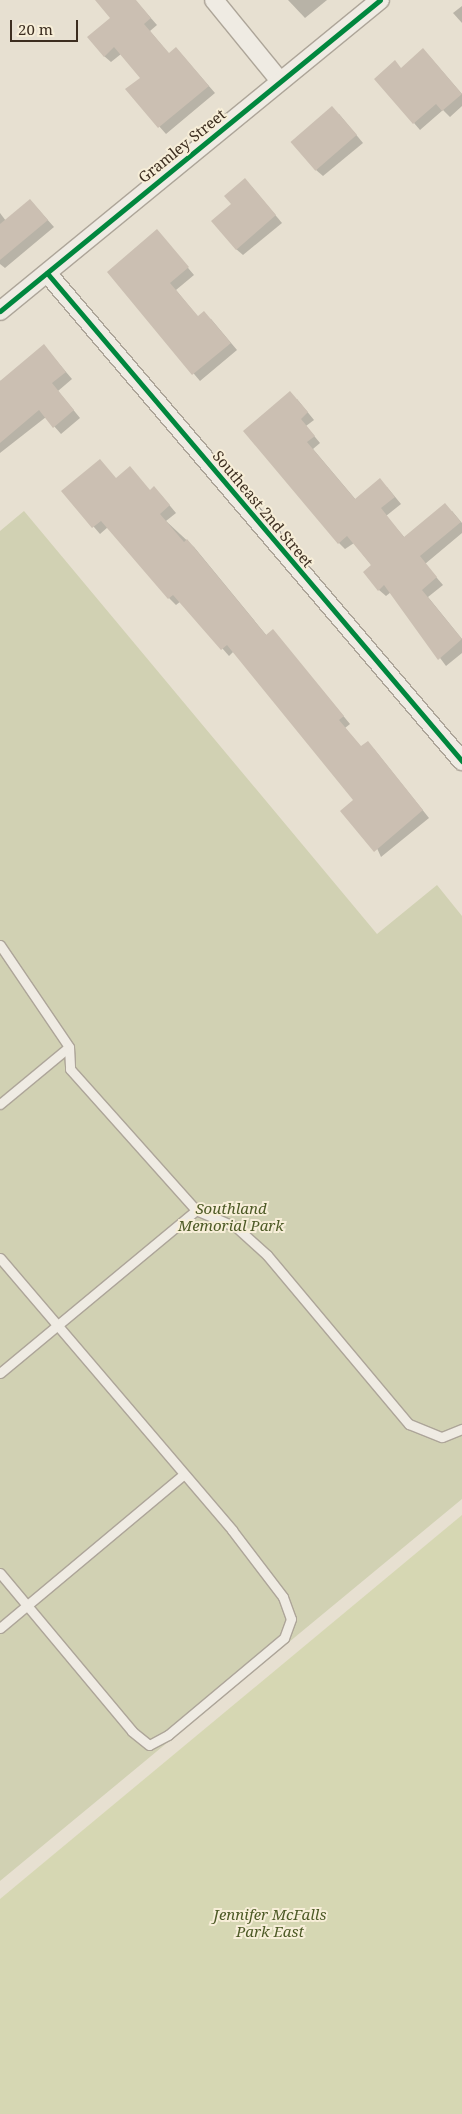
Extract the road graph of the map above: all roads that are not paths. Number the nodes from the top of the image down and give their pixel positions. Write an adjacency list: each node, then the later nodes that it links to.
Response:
1 (214, 0): 3 (street)
2 (380, 0): 3 (street, Gramley Street)
3 (280, 82): 4 (street, Gramley Street)
4 (47, 273): 5 (street, Gramley Street); 6 (street, Southeast 2nd Street)
5 (0, 311)
6 (462, 761)
7 (0, 945): 8 (lane)
8 (8, 954): 9 (lane); 10 (lane)
9 (0, 960)
10 (68, 1047): 11 (lane); 12 (lane)
11 (0, 1104)
12 (196, 1210): 14 (lane); 16 (lane)
13 (0, 1258): 14 (lane)
14 (56, 1327): 15 (lane); 17 (lane)
15 (0, 1373)
16 (462, 1428)
17 (184, 1474): 19 (lane); 19 (lane)
18 (0, 1573): 19 (lane)
19 (27, 1605): 20 (lane)
20 (0, 1628)

